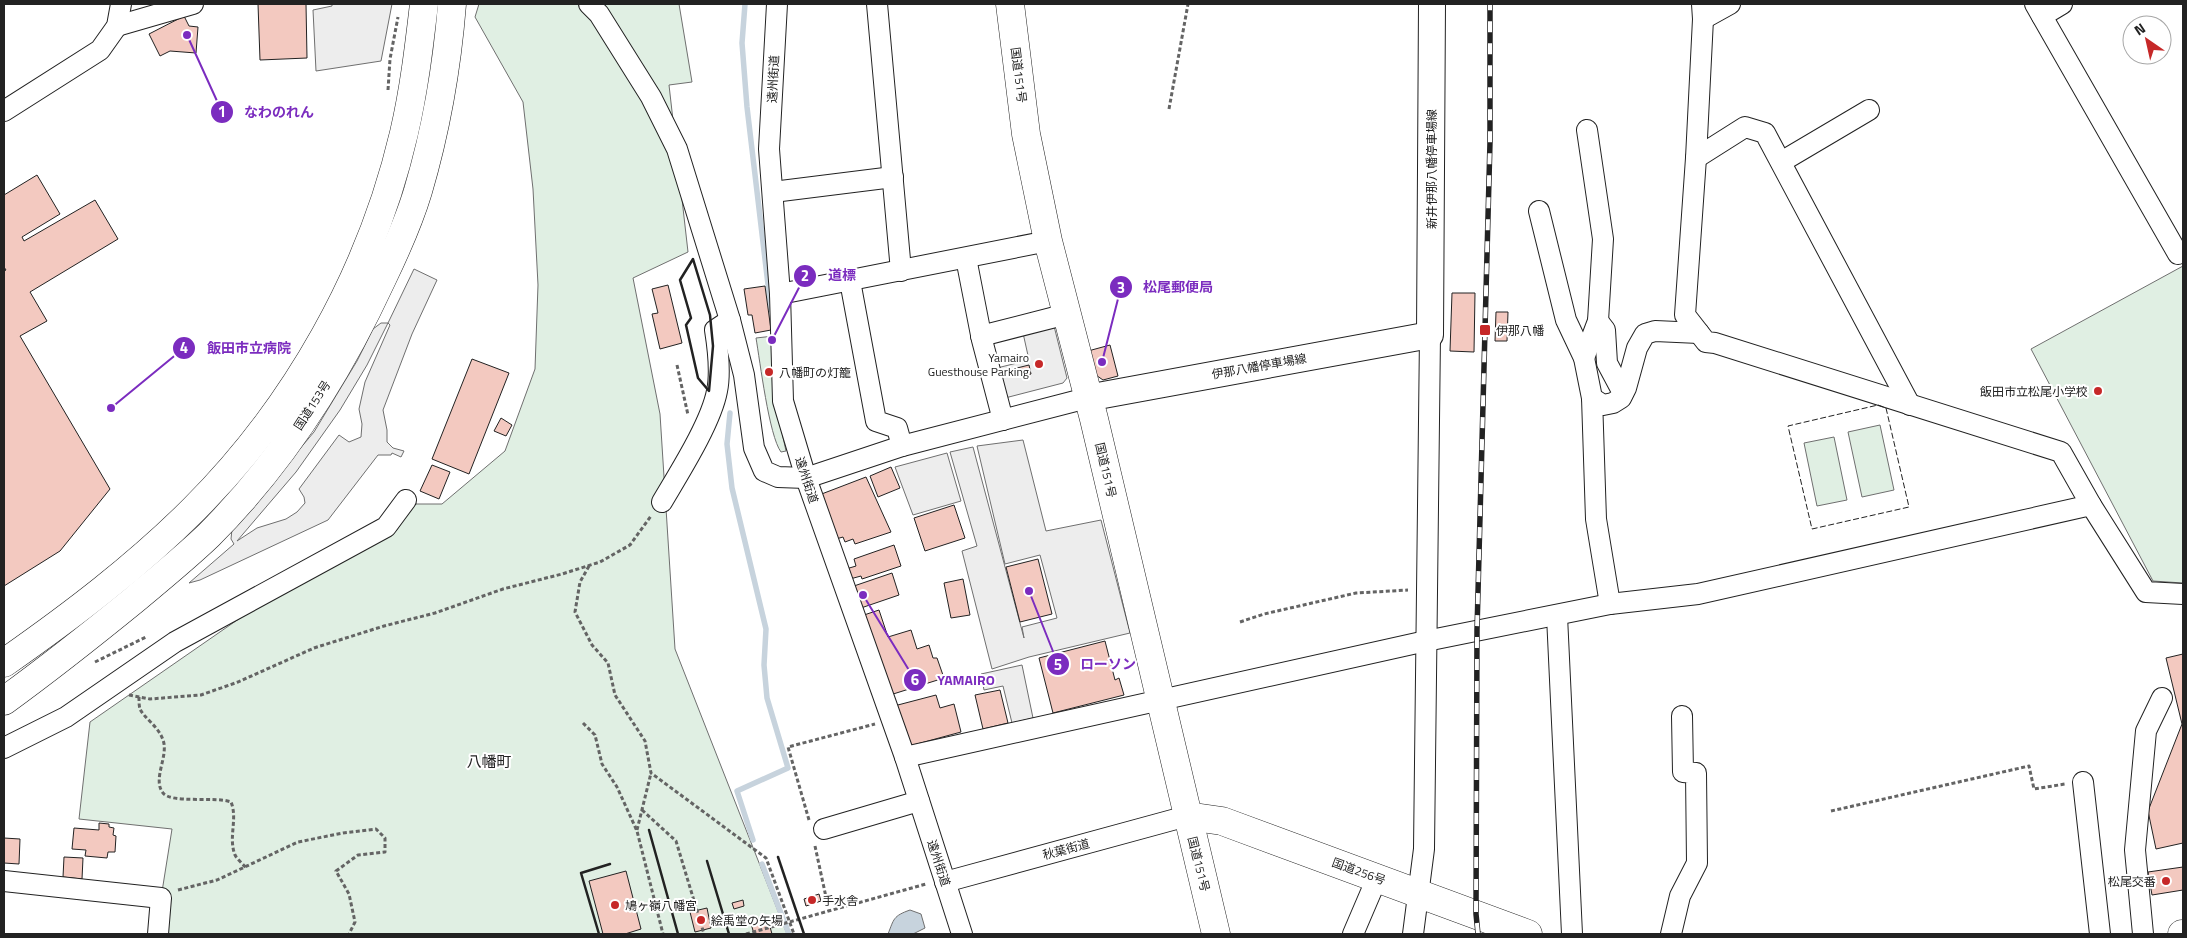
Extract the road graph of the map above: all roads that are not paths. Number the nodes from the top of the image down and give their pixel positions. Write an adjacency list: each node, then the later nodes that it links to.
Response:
1 (121, 4): 14 (street)
2 (193, 4): 14 (street)
3 (452, 4): 53 (highway, 国道153号)
4 (589, 4): 30 (street)
5 (777, 4): 21 (street, 遠州街道)
6 (877, 4): 20 (street)
7 (1010, 4): 23 (highway, 国道151号)
8 (1432, 4): 33 (main road, 新井伊那八幡停車場線)
9 (1730, 4): 13 (street)
10 (2062, 4): 12 (street)
11 (411, 7): 50 (highway, 国道153号)
12 (2038, 10): 24 (street)
13 (1702, 12): 18 (street)
14 (118, 26): 16 (street)
15 (1869, 110): 19 (street)
16 (4, 111)
17 (1587, 130): 31 (street)
18 (1696, 158): 19 (street); 32 (street)
19 (1781, 162): 39 (street)
20 (893, 177): 21 (street); 26 (street)
21 (773, 192): 28 (street, 遠州街道)
22 (1539, 212): 35 (street)
23 (1048, 241): 25 (street); 29 (highway, 国道151号)
24 (2178, 254)
25 (966, 258): 26 (street); 34 (street)
26 (901, 271): 27 (street)
27 (850, 281): 28 (street); 41 (street)
28 (780, 294): 42 (street, 遠州街道)
29 (1067, 314): 34 (street); 37 (highway, 国道151号)
30 (730, 320): 42 (street); 44 (street)
31 (1598, 321): 35 (street); 36 (street)
32 (1698, 333): 36 (street); 39 (street)
33 (1430, 335): 37 (main road, 伊那八幡停車場線); 49 (street)
34 (981, 336): 40 (street)
35 (1584, 358): 38 (street)
36 (1623, 393): 38 (street)
37 (1087, 398): 40 (street); 52 (highway, 国道151号)
38 (1592, 398): 47 (street)
39 (1910, 405): 45 (street)
40 (1003, 420): 41 (street)
41 (902, 446): 42 (street)
42 (806, 478): 56 (street, 遠州街道)
43 (406, 500): 55 (street)
44 (662, 502)
45 (2091, 505): 46 (street); 47 (street)
46 (2183, 594)
47 (1610, 604): 48 (street)
48 (1557, 616): 49 (street); 71 (street)
49 (1426, 641): 52 (street); 64 (street)
50 (4, 663)
51 (2162, 698): 74 (street)
52 (1160, 700): 56 (street); 59 (highway, 国道151号)
53 (4, 701)
54 (1682, 716): 72 (street)
55 (4, 748)
56 (905, 756): 58 (street, 遠州街道)
57 (2082, 782): 73 (street)
58 (919, 801): 60 (street); 63 (street, 遠州街道)
59 (1187, 816): 61 (highway, 国道256号); 63 (street, 秋葉街道); 67 (highway, 国道151号)
60 (816, 831)
61 (1377, 878): 64 (highway, 国道256号); 68 (street)
62 (4, 881): 65 (street)
63 (945, 881): 66 (street, 遠州街道)
64 (1419, 894): 69 (street); 70 (highway, 国道256号)
65 (158, 934)
66 (962, 934)
67 (1216, 934)
68 (1352, 934)
69 (1412, 934)
70 (1528, 934)
71 (1572, 934)
72 (1671, 934)
73 (2100, 934)
74 (2143, 934)

